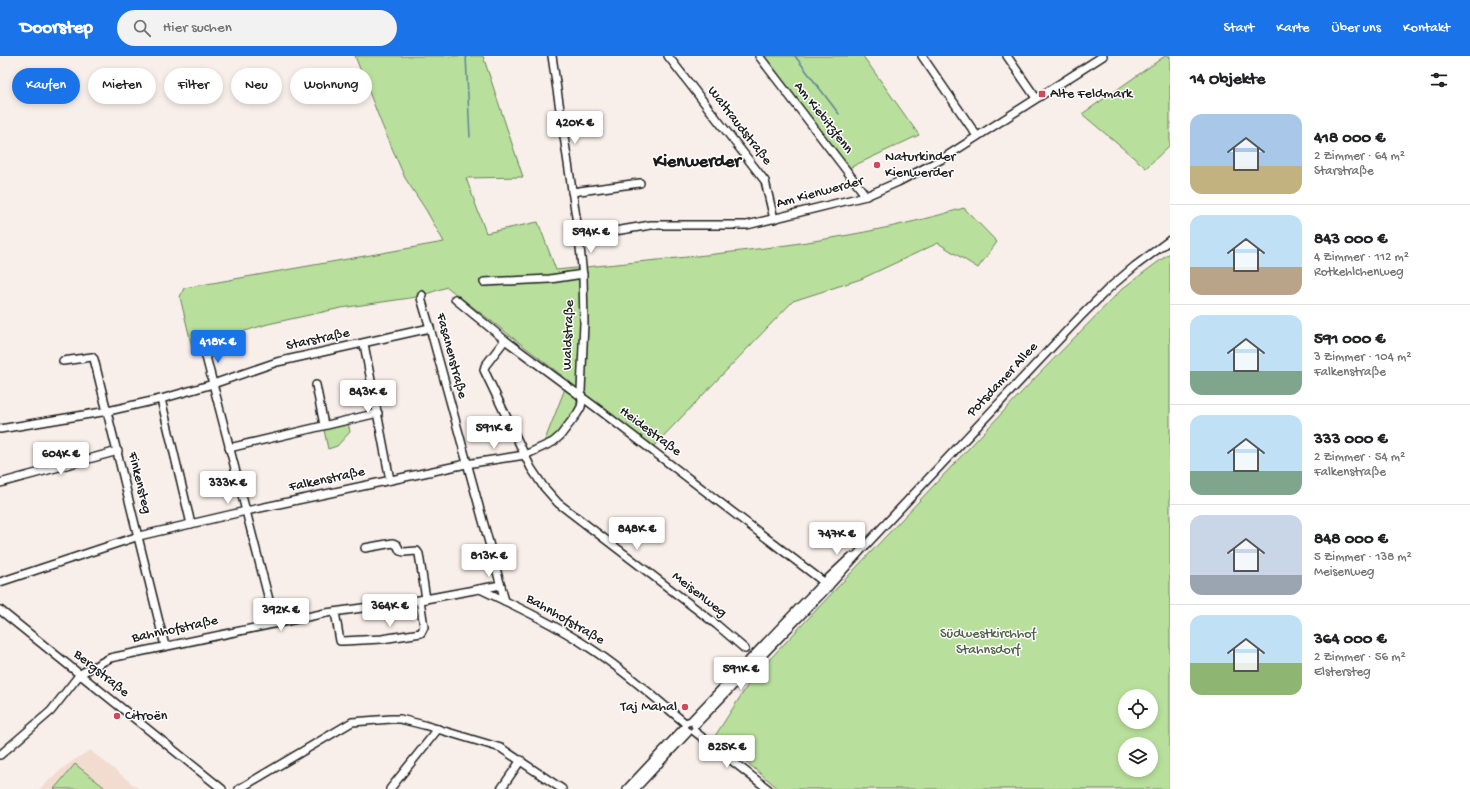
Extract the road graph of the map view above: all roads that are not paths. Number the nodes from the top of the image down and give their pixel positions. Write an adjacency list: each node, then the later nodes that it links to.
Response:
1 (552, 56): 10 (street, Waldstraße)
2 (668, 56): 12 (street, Waltraudstraße)
3 (759, 56): 11 (street, Am Kiebitzfenn)
4 (922, 56): 8 (street)
5 (1007, 56): 7 (street)
6 (1098, 57): 7 (street, Am Kienwerder)
7 (1036, 98): 8 (street, Am Kienwerder)
8 (977, 136): 11 (street, Am Kienwerder)
9 (640, 183): 10 (street)
10 (572, 192): 13 (street, Waldstraße)
11 (866, 196): 12 (street, Am Kienwerder)
12 (774, 219): 13 (street, Am Kienwerder)
13 (579, 237): 15 (street, Waldstraße)
14 (1170, 240): 43 (street, Potsdamer Allee)
15 (583, 274): 16 (street); 26 (street, Waldstraße)
16 (484, 282)
17 (422, 294): 19 (street, Fasanenstraße)
18 (455, 299): 20 (street, Heidestraße)
19 (430, 328): 21 (street, Starstraße); 35 (street, Fasanenstraße)
20 (505, 340): 26 (street, Heidestraße); 34 (street, Meisenweg)
21 (364, 344): 24 (street, Starstraße); 29 (street)
22 (204, 350): 24 (street)
23 (63, 361): 28 (street, Finkensteg)
24 (213, 384): 27 (street, Starstraße); 32 (street)
25 (316, 385): 30 (street)
26 (582, 397): 34 (street, Waldstraße); 43 (street, Heidestraße)
27 (161, 399): 28 (street, Starstraße); 39 (street)
28 (108, 411): 31 (street, Starstraße); 33 (street, Finkensteg)
29 (378, 413): 30 (street); 36 (street)
30 (324, 425): 32 (street)
31 (0, 429)
32 (229, 448): 38 (street)
33 (118, 451): 37 (street); 40 (street, Finkensteg)
34 (525, 455): 35 (street, Falkenstraße); 52 (street, Meisenweg)
35 (466, 464): 36 (street, Falkenstraße); 44 (street, Fasanenstraße)
36 (390, 480): 38 (street, Falkenstraße)
37 (0, 483)
38 (246, 511): 39 (street, Falkenstraße); 50 (street)
39 (191, 524): 40 (street, Falkenstraße)
40 (139, 536): 42 (street, Falkenstraße); 51 (street, Finkensteg)
41 (365, 548): 46 (street)
42 (0, 582)
43 (826, 584): 54 (street, Potsdamer Allee)
44 (501, 586): 45 (street); 47 (street, Fasanenstraße)
45 (480, 589): 46 (street, Bahnhofstraße); 47 (street, Bahnhofstraße)
46 (423, 599): 49 (street, Bahnhofstraße); 49 (street)
47 (505, 601): 54 (street, Bahnhofstraße)
48 (0, 610): 53 (street, Bergstraße)
49 (335, 612): 50 (street, Bahnhofstraße)
50 (275, 623): 51 (street, Bahnhofstraße)
51 (165, 646): 53 (street, Bahnhofstraße)
52 (745, 649)
53 (80, 674): 56 (street, Bahnhofstraße); 58 (street, Bergstraße)
54 (690, 727): 63 (street, Potsdamer Allee); 64 (street, Potsdamer Allee); 65 (street, Bahnhofstraße)
55 (438, 729): 57 (street); 59 (street); 60 (street)
56 (0, 755)
57 (521, 760): 61 (street); 62 (street)
58 (222, 789)
59 (239, 789)
60 (390, 789)
61 (501, 789)
62 (562, 789)
63 (627, 789)
64 (635, 789)
65 (768, 789)

